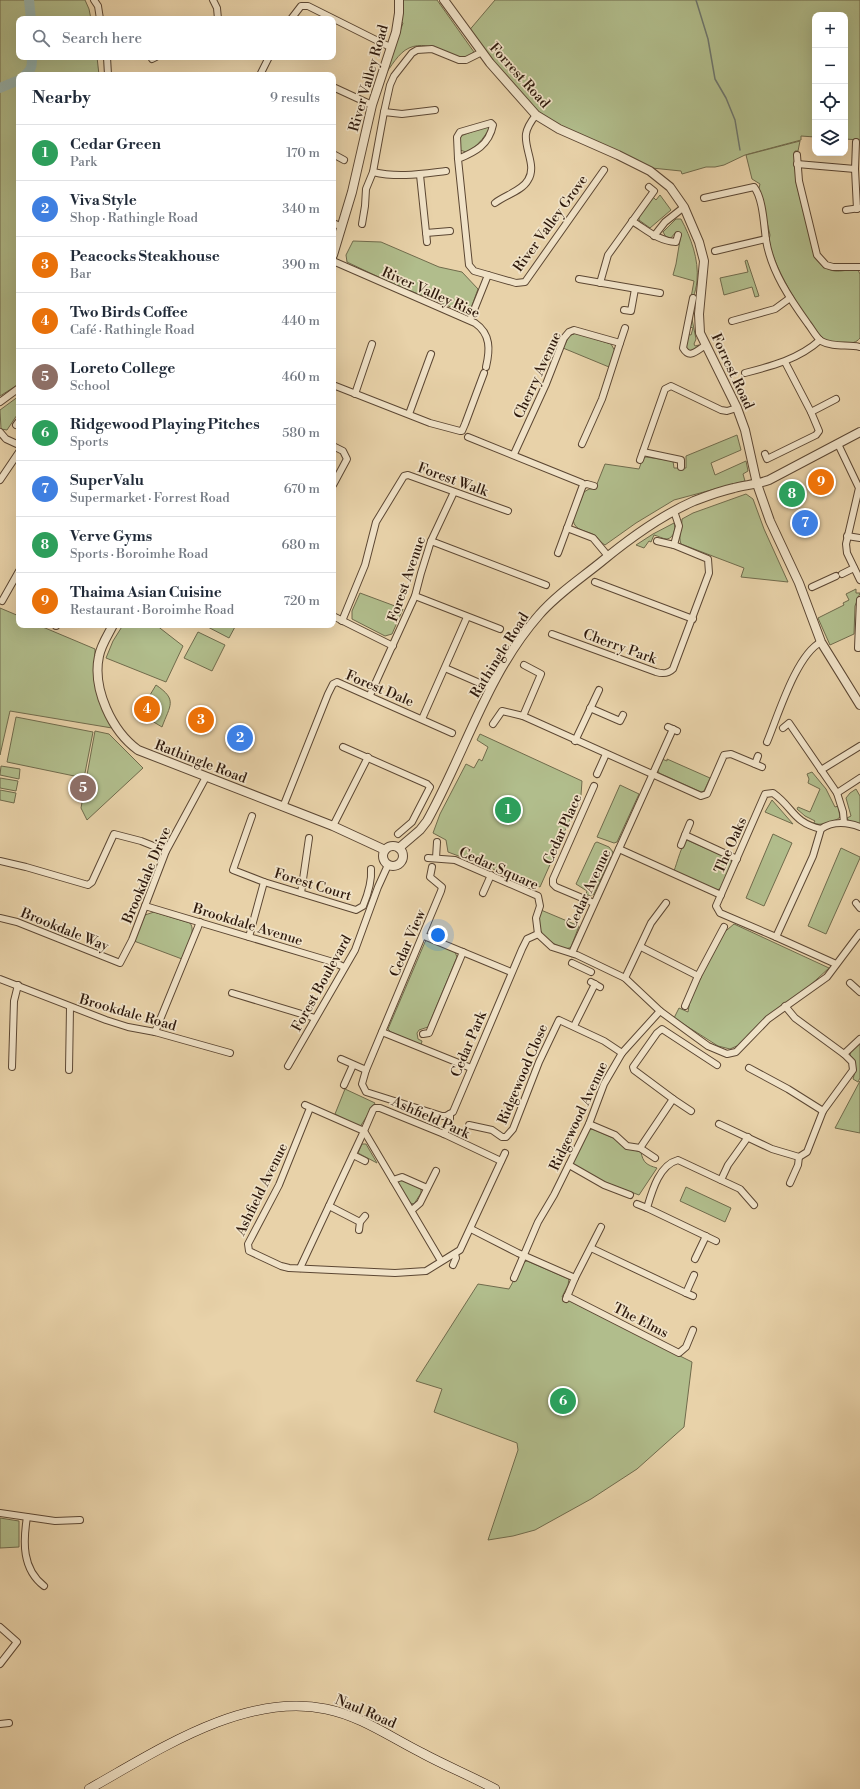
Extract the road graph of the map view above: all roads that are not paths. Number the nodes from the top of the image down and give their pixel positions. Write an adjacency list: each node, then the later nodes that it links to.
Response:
1 (94, 0): 5 (street)
2 (213, 0): 6 (street)
3 (399, 0): 10 (street, River Valley Road)
4 (444, 0): 11 (street, Forrest Road)
5 (100, 16)
6 (218, 16)
7 (293, 16): 8 (street)
8 (328, 16)
9 (336, 20): 10 (street)
10 (390, 47): 17 (street, River Valley Road)
11 (482, 52): 19 (street); 20 (street, Forrest Road)
12 (107, 60): 14 (street)
13 (268, 60): 15 (street)
14 (108, 72)
15 (262, 72)
16 (336, 88): 17 (street)
17 (372, 105): 43 (street, River Valley Road)
18 (435, 110): 19 (street)
19 (384, 112): 30 (street)
20 (536, 115): 34 (street); 35 (street, Forrest Road)
21 (856, 142): 27 (street)
22 (797, 155): 26 (street)
23 (336, 156): 25 (street)
24 (458, 159): 24 (street, River Valley Grove); 54 (street, River Valley Grove)
25 (344, 160)
26 (797, 164): 27 (street); 53 (street)
27 (854, 169): 36 (street)
28 (604, 170): 54 (street, River Valley Grove)
29 (446, 171): 31 (street)
30 (373, 172): 31 (street); 39 (street)
31 (420, 174): 45 (street)
32 (649, 186): 40 (street)
33 (704, 198): 48 (street)
34 (495, 203)
35 (684, 207): 47 (street); 68 (street, Forrest Road)
36 (858, 209): 37 (street)
37 (846, 210)
38 (356, 214): 39 (street)
39 (364, 215): 42 (street)
40 (632, 221): 47 (street); 56 (street)
41 (336, 224): 43 (street)
42 (362, 224)
43 (342, 227): 50 (street, River Valley Road)
44 (450, 231): 45 (street)
45 (426, 233): 49 (street)
46 (678, 235): 47 (street)
47 (654, 236)
48 (766, 239): 51 (street); 60 (street)
49 (427, 242)
50 (336, 246)
51 (715, 251)
52 (336, 263): 62 (street, River Valley Rise)
53 (860, 267)
54 (488, 275): 62 (street)
55 (579, 279): 56 (street)
56 (600, 283): 57 (street)
57 (635, 289): 58 (street); 61 (street)
58 (660, 293)
59 (693, 298): 68 (street)
60 (790, 298): 63 (street); 65 (street)
61 (624, 310)
62 (470, 320): 80 (street, River Valley Rise)
63 (732, 321)
64 (626, 328): 66 (street)
65 (820, 340): 69 (street); 71 (street)
66 (620, 343): 85 (street); 89 (street, Cherry Avenue)
67 (372, 344): 75 (street)
68 (706, 345): 78 (street, Forrest Road)
69 (860, 347)
70 (431, 354): 80 (street)
71 (785, 362): 72 (street); 79 (street)
72 (746, 373)
73 (336, 386): 75 (street)
74 (16, 390): 77 (street)
75 (355, 394): 80 (street)
76 (836, 399): 79 (street)
77 (0, 402)
78 (737, 408): 88 (street); 96 (street, Forrest Road)
79 (811, 412): 90 (street)
80 (409, 414)
81 (0, 432): 84 (street)
82 (860, 432): 86 (street, Rathingle Road)
83 (468, 437): 89 (street)
84 (16, 444)
85 (582, 444)
86 (838, 444): 96 (street, Rathingle Road); 99 (street)
87 (336, 448): 94 (street)
88 (643, 452): 92 (street); 93 (street)
89 (514, 454): 97 (street)
90 (765, 454)
91 (16, 456): 95 (street)
92 (640, 460)
93 (681, 467)
94 (336, 479)
95 (0, 480)
96 (758, 484): 102 (street, Rathingle Road); 129 (street, Forrest Road)
97 (583, 485): 98 (street); 103 (street)
98 (594, 486)
99 (860, 488): 104 (street)
100 (454, 492): 101 (street, Forest Walk); 107 (street, Forest Avenue); 125 (street, Forest Walk)
101 (508, 511)
102 (674, 511): 108 (street); 110 (street, Rathingle Road)
103 (567, 528): 109 (street); 110 (street)
104 (848, 536): 105 (street); 111 (street)
105 (860, 538)
106 (657, 541): 108 (street, Cherry Park)
107 (431, 542): 117 (street); 119 (street, Forest Avenue)
108 (674, 545): 124 (street, Cherry Park)
109 (558, 553)
110 (608, 556): 134 (street, Rathingle Road)
111 (854, 568): 112 (street); 115 (street)
112 (842, 574)
113 (16, 576): 121 (street)
114 (836, 576): 118 (street)
115 (860, 580)
116 (595, 582): 124 (street)
117 (546, 585)
118 (812, 587)
119 (415, 596): 122 (street); 130 (street, Forest Avenue)
120 (860, 600): 131 (street)
121 (2, 601)
122 (468, 617): 127 (street); 133 (street)
123 (336, 618): 125 (street)
124 (693, 619): 128 (street, Cherry Park)
125 (342, 621): 130 (street)
126 (112, 628): 158 (street, Rathingle Road)
127 (500, 629)
128 (552, 634)
129 (821, 642): 137 (street, Forrest Road); 147 (street)
130 (393, 646): 136 (street, Forest Avenue)
131 (858, 648)
132 (524, 665): 140 (street)
133 (445, 668): 134 (street); 141 (street)
134 (491, 688): 174 (street, Rathingle Road)
135 (599, 690): 138 (street)
136 (370, 695): 141 (street, Forest Dale); 162 (street, Forest Dale)
137 (860, 705)
138 (590, 708): 139 (street); 146 (street)
139 (623, 715)
140 (523, 716): 142 (street); 146 (street)
141 (422, 719): 145 (street, Forest Dale)
142 (494, 724)
143 (783, 728): 155 (street)
144 (672, 729): 157 (street)
145 (452, 733)
146 (575, 741): 150 (street)
147 (767, 742)
148 (860, 746): 155 (street)
149 (343, 747): 152 (street)
150 (606, 754): 156 (street); 157 (street)
151 (758, 756): 153 (street)
152 (368, 757): 166 (street); 169 (street)
153 (755, 764): 154 (street); 157 (street)
154 (762, 767)
155 (821, 770): 161 (street)
156 (597, 774)
157 (652, 774): 175 (street)
158 (206, 776): 162 (street, Rathingle Road); 177 (street, Brookdale Drive)
159 (860, 778): 161 (street)
160 (594, 786): 190 (street, Cedar Place)
161 (837, 793): 164 (street)
162 (283, 807): 166 (street, Rathingle Road)
163 (252, 816): 186 (street, Forest Court)
164 (844, 822): 167 (street); 168 (street)
165 (690, 823): 170 (street)
166 (333, 826): 176 (street, Rathingle Road)
167 (860, 826)
168 (821, 829): 180 (street, The Oaks); 199 (street)
169 (398, 834)
170 (685, 835): 173 (street); 180 (street)
171 (310, 838): 187 (street)
172 (437, 842): 179 (street, Cedar Square)
173 (681, 845)
174 (399, 848): 176 (street); 182 (street)
175 (619, 849): 189 (street, Cedar Avenue); 190 (street, Cedar Avenue)
176 (385, 850): 182 (street)
177 (166, 851): 181 (street); 192 (street, Brookdale Drive)
178 (428, 858): 179 (street, Cedar Square)
179 (436, 858): 185 (street, Cedar Square)
180 (737, 858): 189 (street, The Oaks)
181 (0, 861)
182 (388, 865): 208 (street, Forest Boulevard)
183 (432, 867): 198 (street, Cedar View)
184 (371, 869): 187 (street, Forest Court)
185 (491, 875): 188 (street); 197 (street, Cedar Square)
186 (264, 882): 187 (street, Forest Court); 200 (street, Forest Court)
187 (301, 893)
188 (483, 893)
189 (721, 895): 199 (street, The Oaks)
190 (594, 903): 203 (street, Cedar Avenue)
191 (666, 903): 201 (street)
192 (144, 906): 194 (street, Brookdale Avenue); 205 (street, Brookdale Drive)
193 (0, 918): 205 (street, Brookdale Way)
194 (200, 922): 200 (street, Brookdale Avenue); 226 (street)
195 (724, 927): 212 (street)
196 (860, 933): 207 (street)
197 (538, 934): 203 (street); 210 (street, Cedar Park)
198 (424, 936): 202 (street); 227 (street, Cedar View)
199 (776, 937): 207 (street, The Oaks)
200 (249, 938): 208 (street, Brookdale Avenue)
201 (641, 947): 212 (street); 213 (street)
202 (463, 952): 210 (street); 228 (street)
203 (572, 953): 204 (street)
204 (584, 959): 209 (street); 213 (street)
205 (120, 963)
206 (572, 963): 209 (street)
207 (836, 964): 221 (street)
208 (344, 967): 224 (street, Forest Boulevard)
209 (581, 967): 211 (street)
210 (511, 972): 238 (street, Cedar Park)
211 (591, 972)
212 (698, 976): 220 (street)
213 (625, 978): 223 (street)
214 (0, 979): 217 (street, Brookdale Road)
215 (595, 984): 225 (street)
216 (850, 984): 218 (street)
217 (18, 985): 222 (street, Brookdale Road); 237 (street)
218 (860, 992)
219 (232, 993): 224 (street)
220 (685, 1006)
221 (785, 1006): 223 (street); 232 (street)
222 (70, 1008): 226 (street, Brookdale Road); 240 (street)
223 (660, 1011): 231 (street, Ridgewood Avenue)
224 (315, 1018): 236 (street, Forest Boulevard)
225 (574, 1026): 231 (street, Ridgewood Close); 249 (street, Ridgewood Close)
226 (155, 1032): 230 (street, Brookdale Road)
227 (382, 1032): 238 (street); 241 (street, Cedar View)
228 (423, 1034)
229 (860, 1039): 232 (street)
230 (230, 1053)
231 (622, 1053): 247 (street, Ridgewood Avenue)
232 (844, 1054): 245 (street)
233 (341, 1059): 234 (street)
234 (353, 1064): 241 (street); 242 (street)
235 (717, 1065): 243 (street)
236 (288, 1066)
237 (12, 1067)
238 (471, 1068): 246 (street, Cedar Park)
239 (749, 1068): 245 (street)
240 (68, 1070)
241 (366, 1070): 246 (street)
242 (344, 1085)
243 (673, 1099): 244 (street); 253 (street)
244 (691, 1111)
245 (823, 1112): 256 (street)
246 (450, 1114): 251 (street, Cedar Park)
247 (589, 1124): 253 (street); 260 (street, Ridgewood Avenue)
248 (719, 1124): 252 (street)
249 (469, 1125)
250 (364, 1131): 251 (street, Ashfield Park); 255 (street); 262 (street); 285 (street, Ashfield Avenue)
251 (444, 1134): 259 (street, Ashfield Park)
252 (748, 1138): 256 (street); 263 (street)
253 (640, 1148): 257 (street)
254 (505, 1153): 259 (street, Ashfield Avenue)
255 (353, 1155): 258 (street); 269 (street)
256 (799, 1157): 264 (street)
257 (655, 1158)
258 (365, 1161)
259 (501, 1161): 275 (street, Ashfield Avenue)
260 (569, 1165): 266 (street); 281 (street, Ridgewood Avenue)
261 (436, 1171): 265 (street)
262 (393, 1180): 265 (street); 271 (street)
263 (721, 1180): 268 (street); 270 (street)
264 (790, 1183)
265 (428, 1188): 271 (street)
266 (630, 1195)
267 (637, 1204): 270 (street)
268 (754, 1205)
269 (329, 1206): 273 (street); 285 (street)
270 (647, 1208): 277 (street)
271 (412, 1210): 283 (street)
272 (365, 1216): 273 (street)
273 (360, 1222): 276 (street)
274 (601, 1227): 279 (street)
275 (470, 1229): 280 (street, Ashfield Avenue); 281 (street)
276 (359, 1230)
277 (706, 1236): 278 (street); 282 (street)
278 (716, 1241)
279 (591, 1248): 288 (street); 289 (street)
280 (455, 1254): 283 (street, Ashfield Avenue); 284 (street, Ashfield Avenue)
281 (524, 1255): 287 (street, Ridgewood Avenue); 288 (street)
282 (695, 1259)
283 (441, 1261): 285 (street, Ashfield Avenue)
284 (453, 1265)
285 (300, 1268)
286 (694, 1275): 289 (street)
287 (514, 1278)
288 (575, 1278): 291 (street, The Elms)
289 (686, 1292): 290 (street)
290 (693, 1296)
291 (693, 1330)
292 (0, 1513): 293 (street)
293 (27, 1517): 294 (street); 295 (street)
294 (80, 1520)
295 (44, 1586)
296 (0, 1627): 297 (street)
297 (0, 1664)
298 (9, 1723): 299 (street)
299 (0, 1724)
300 (89, 1789): 301 (main road, Naul Road)
301 (495, 1789)

